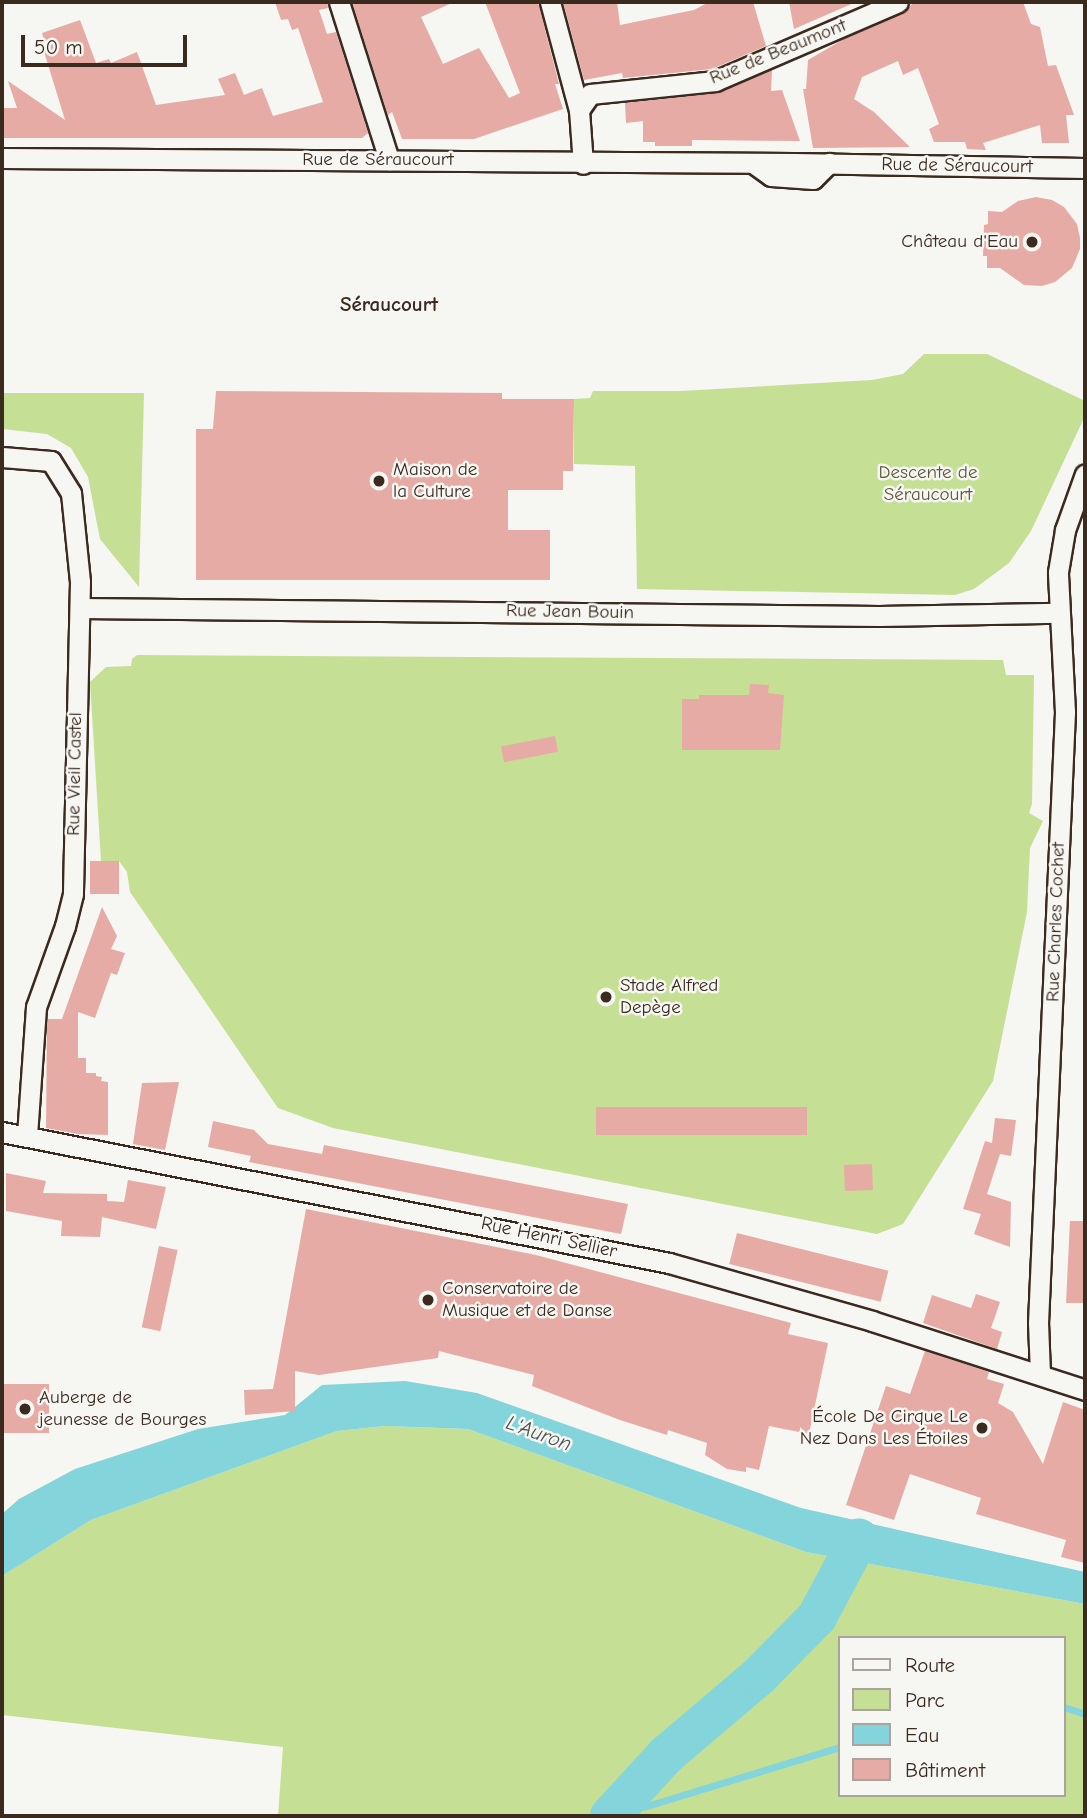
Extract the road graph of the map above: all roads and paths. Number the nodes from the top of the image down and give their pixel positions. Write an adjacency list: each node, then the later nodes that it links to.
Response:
1 (339, 2): 6 (street)
2 (550, 2): 4 (street)
3 (898, 2): 4 (street, Rue de Beaumont)
4 (579, 110): 7 (street)
5 (2, 158): 6 (street, Rue de Séraucourt)
6 (389, 160): 7 (street, Rue de Séraucourt)
7 (583, 164): 8 (street, Rue de Séraucourt)
8 (1085, 168)
9 (2, 457): 11 (street, Rue Vieil Castel)
10 (1085, 474): 12 (street, Rue Charles Cochet)
11 (80, 608): 12 (street, Rue Jean Bouin); 14 (street, Rue Vieil Castel)
12 (1059, 613): 15 (street, Rue Charles Cochet)
13 (2, 1132): 14 (street, Rue Henri Sellier)
14 (27, 1137): 15 (street, Rue Henri Sellier)
15 (1040, 1374): 16 (street, Rue Henri Sellier)
16 (1085, 1390)

